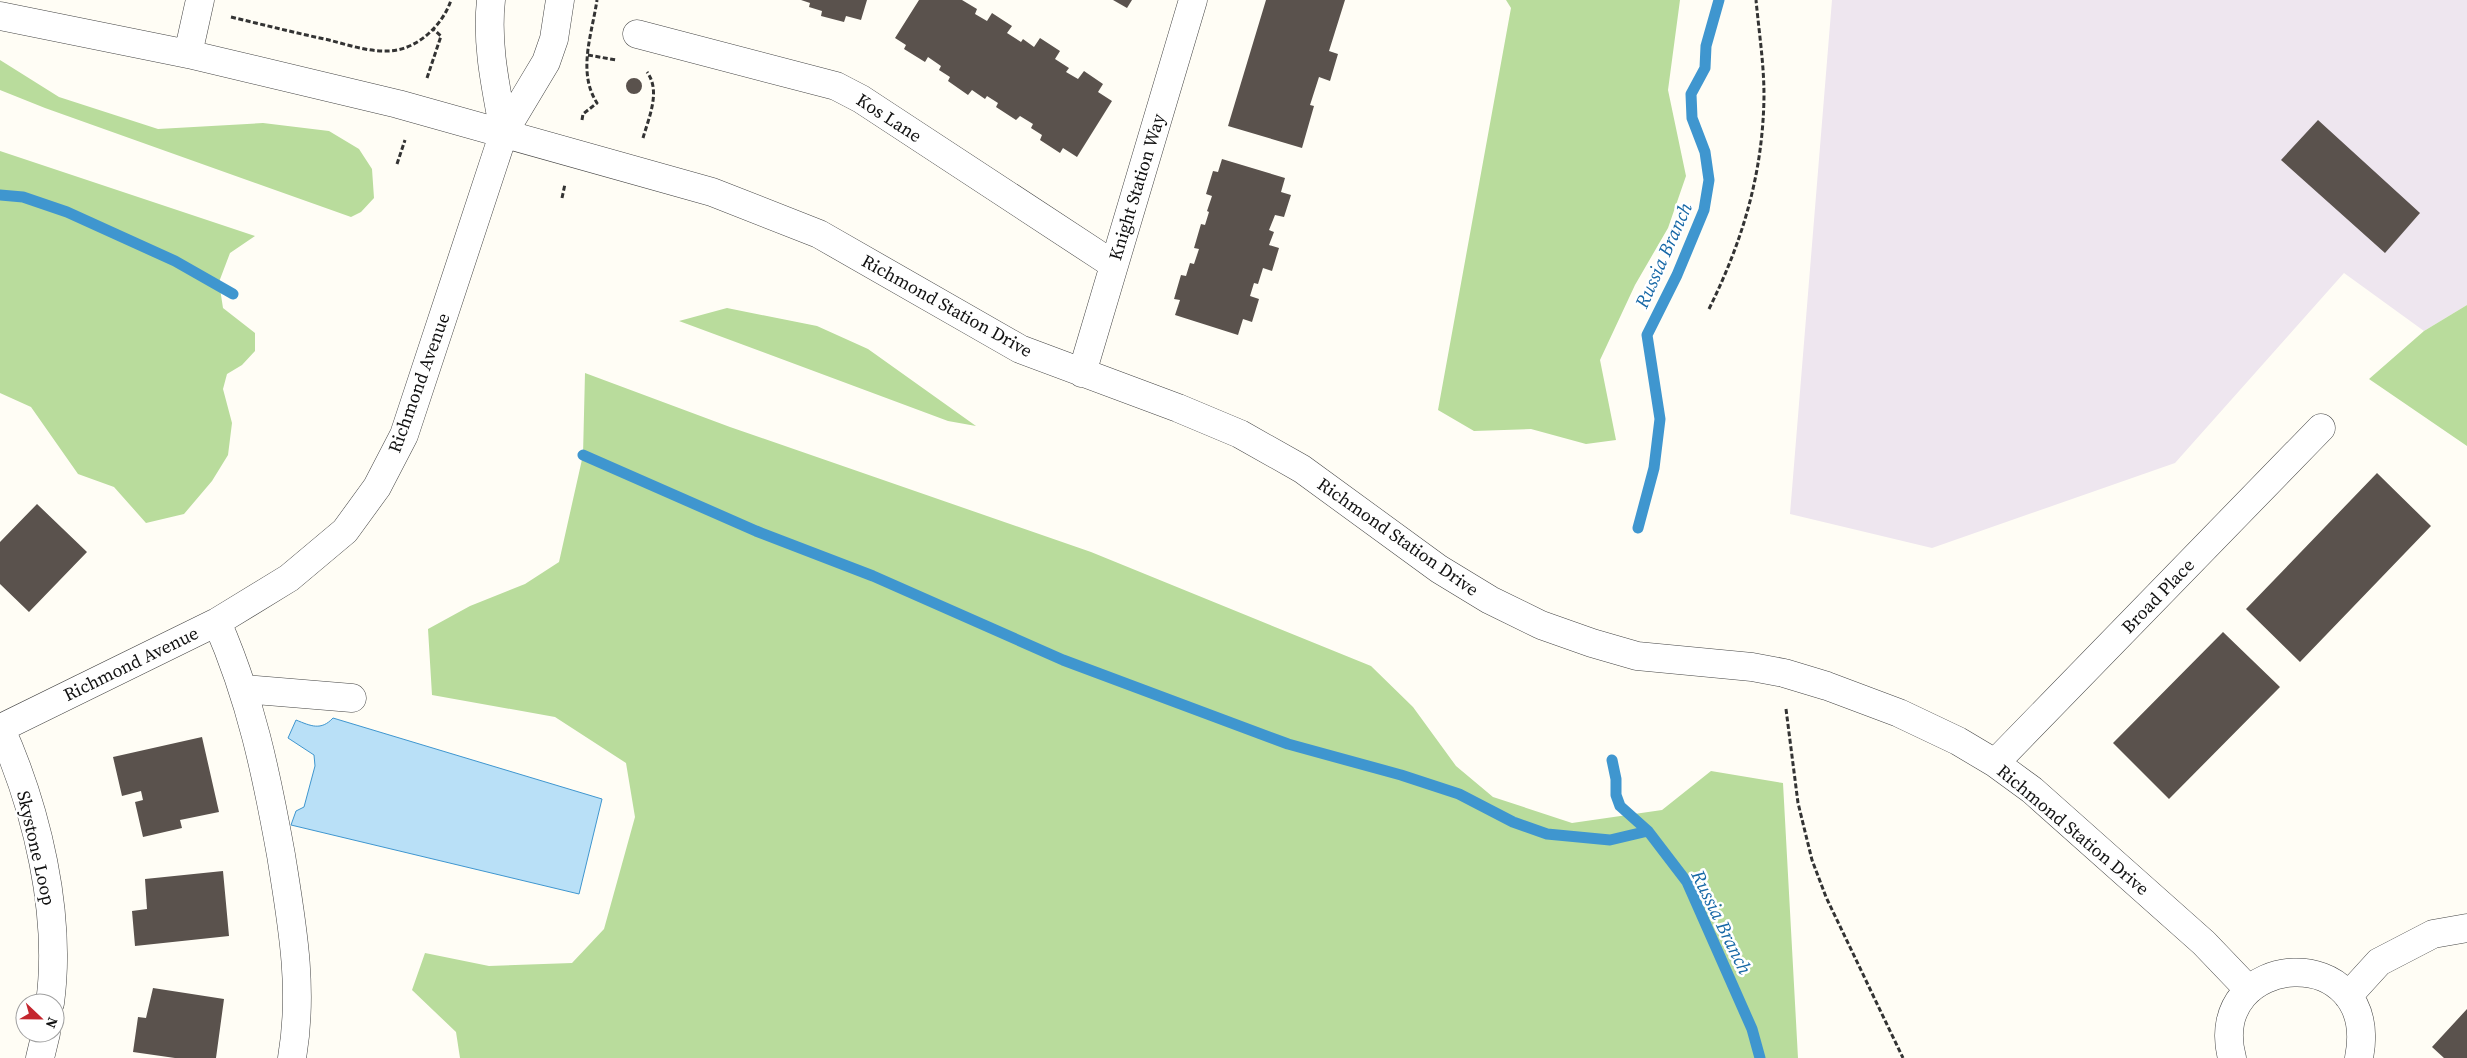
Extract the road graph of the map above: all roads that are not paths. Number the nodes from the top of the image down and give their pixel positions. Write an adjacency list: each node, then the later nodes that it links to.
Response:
1 (492, 0): 8 (street, Richmond Avenue)
2 (560, 0): 8 (street, Richmond Avenue)
3 (1193, 0): 9 (street, Knight Station Way)
4 (199, 4): 7 (street)
5 (0, 16): 7 (street, Richmond Station Drive)
6 (637, 34): 9 (street, Kos Lane)
7 (188, 54): 8 (street, Richmond Station Drive)
8 (504, 132): 10 (street, Richmond Station Drive); 12 (street, Richmond Avenue)
9 (1114, 265): 10 (street, Knight Station Way)
10 (1082, 373): 16 (street, Richmond Station Drive)
11 (2321, 428): 16 (street, Broad Place)
12 (217, 622): 13 (street); 15 (street, Richmond Avenue)
13 (243, 689): 14 (street); 23 (street)
14 (352, 698)
15 (0, 727): 19 (street, Skystone Loop)
16 (1995, 763): 18 (street, Richmond Station Drive)
17 (2467, 928): 20 (street)
18 (2249, 990): 20 (street); 24 (street)
19 (51, 993)
20 (2348, 996): 25 (street)
21 (44, 1043): 22 (street)
22 (40, 1058)
23 (292, 1058)
24 (2232, 1058)
25 (2358, 1058)

